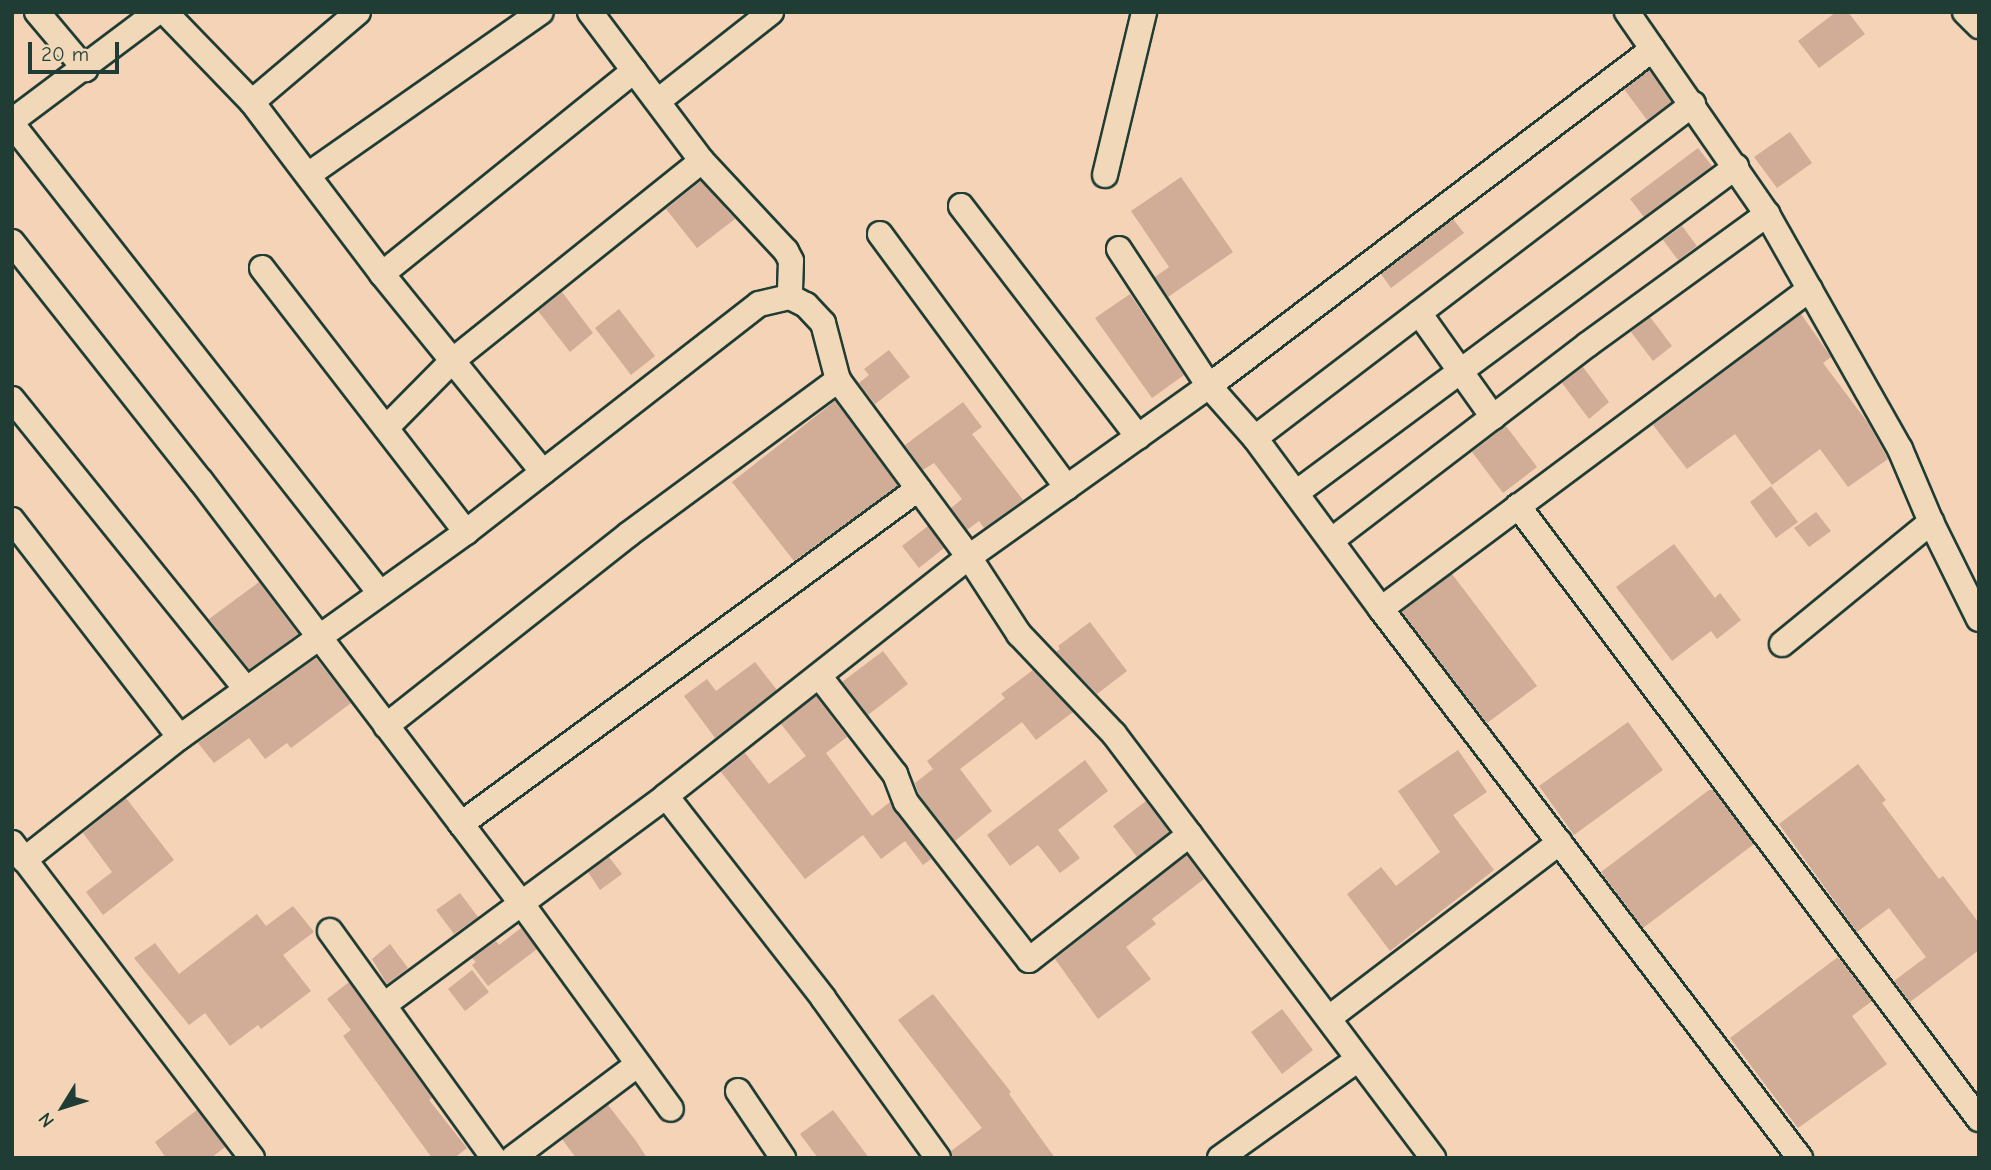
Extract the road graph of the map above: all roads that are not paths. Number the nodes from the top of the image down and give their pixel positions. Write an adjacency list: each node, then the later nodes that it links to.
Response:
1 (37, 12): 13 (street)
2 (157, 12): 13 (street)
3 (165, 12): 16 (street)
4 (358, 12): 16 (street)
5 (541, 12): 21 (street)
6 (590, 12): 14 (street)
7 (771, 12): 15 (street)
8 (1144, 12): 22 (street)
9 (1965, 12): 11 (street)
10 (1628, 13): 12 (street)
11 (1979, 26)
12 (1653, 48): 17 (street); 36 (street)
13 (85, 69): 18 (street)
14 (634, 71): 15 (street); 29 (street)
15 (658, 101): 19 (street)
16 (253, 102): 21 (street)
17 (1693, 104): 20 (street); 32 (street)
18 (12, 123): 53 (street)
19 (702, 161): 31 (street); 33 (street)
20 (1736, 167): 24 (street); 34 (street)
21 (308, 175): 29 (street)
22 (1105, 175)
23 (961, 206): 40 (street)
24 (1767, 214): 30 (street); 38 (street)
25 (880, 234): 43 (street)
26 (12, 242): 57 (street)
27 (1119, 249): 36 (street)
28 (262, 268): 39 (street)
29 (382, 274): 33 (street)
30 (1810, 289): 46 (street); 48 (street)
31 (790, 297): 35 (street); 42 (street)
32 (1419, 313): 34 (street); 41 (street)
33 (452, 361): 39 (street); 42 (street)
34 (1461, 371): 38 (street); 45 (street)
35 (838, 380): 44 (street); 61 (street)
36 (1209, 386): 40 (street); 41 (street)
37 (12, 399): 60 (street)
38 (1493, 416): 50 (street)
39 (386, 428): 49 (street)
40 (1139, 437): 43 (street)
41 (1255, 438): 45 (street)
42 (543, 472): 49 (street)
43 (1067, 488): 51 (street)
44 (918, 489): 51 (street); 64 (street)
45 (1296, 493): 50 (street)
46 (1518, 506): 55 (street); 76 (street)
47 (12, 520): 62 (street)
48 (1931, 522): 54 (street); 58 (street)
49 (466, 531): 53 (street)
50 (1332, 540): 55 (street)
51 (969, 557): 59 (street); 65 (street)
52 (1979, 570): 54 (street)
53 (380, 593): 57 (street)
54 (1965, 593): 56 (street)
55 (1381, 609): 66 (street)
56 (1979, 619)
57 (317, 637): 60 (street); 61 (street)
58 (1782, 643)
59 (820, 677): 63 (street); 65 (street)
60 (246, 689): 62 (street)
61 (386, 726): 64 (street)
62 (180, 737): 67 (street)
63 (666, 796): 68 (street); 81 (street)
64 (461, 824): 68 (street)
65 (1190, 834): 71 (street)
66 (1560, 842): 71 (street); 84 (street)
67 (18, 851): 77 (street)
68 (522, 904): 70 (street); 73 (street)
69 (330, 931): 70 (street)
70 (384, 1005): 78 (street)
71 (1329, 1018): 72 (street)
72 (1357, 1060): 82 (street); 83 (street)
73 (638, 1064): 75 (street); 79 (street)
74 (738, 1091): 80 (street)
75 (671, 1109)
76 (1979, 1119)
77 (251, 1158)
78 (494, 1158)
79 (513, 1158)
80 (783, 1158)
81 (938, 1158)
82 (1220, 1158)
83 (1433, 1158)
84 (1800, 1158)

